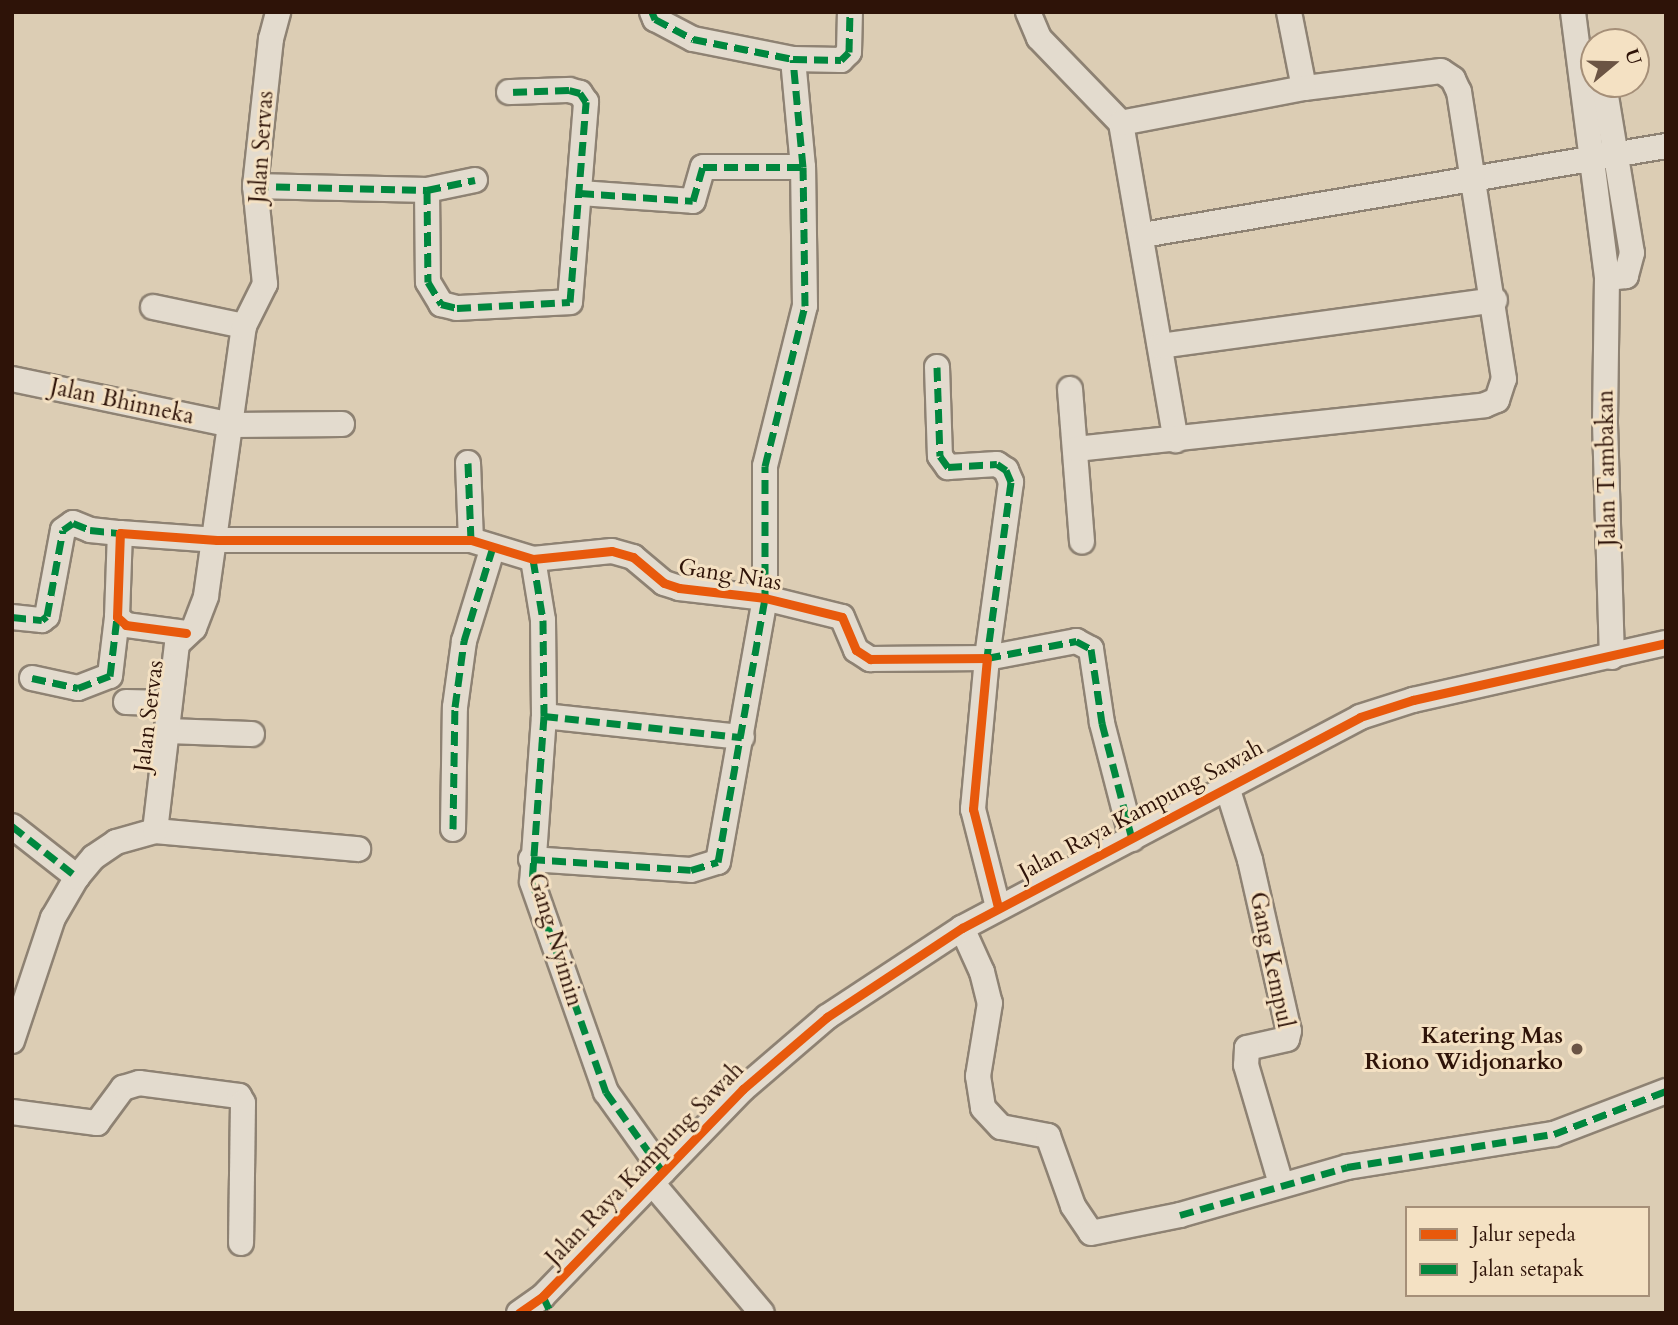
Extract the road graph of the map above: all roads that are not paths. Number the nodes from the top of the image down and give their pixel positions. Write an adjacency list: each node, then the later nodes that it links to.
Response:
1 (278, 12): 19 (street, Jalan Servas)
2 (652, 12): 8 (street)
3 (850, 12): 8 (street)
4 (1028, 12): 13 (street)
5 (1289, 12): 9 (street)
6 (1573, 12): 7 (street, Jalan Tambakan)
7 (1580, 31)
8 (793, 59): 16 (street)
9 (1304, 88): 13 (street); 17 (street)
10 (509, 92): 21 (street)
11 (1595, 98): 15 (street, Jalan Tambakan)
12 (1604, 98): 15 (street, Jalan Tambakan)
13 (1121, 123): 22 (street)
14 (1666, 146): 15 (street)
15 (1605, 156): 17 (street); 45 (street, Jalan Tambakan)
16 (803, 167): 21 (street); 40 (street)
17 (1472, 178): 22 (street); 23 (street)
18 (475, 180): 20 (street)
19 (255, 186): 20 (street); 25 (street, Jalan Servas)
20 (427, 190): 21 (street)
21 (580, 193)
22 (1143, 235): 26 (street)
23 (1495, 300): 26 (street); 32 (street)
24 (153, 307): 25 (street)
25 (244, 326): 31 (street, Jalan Servas)
26 (1160, 346): 32 (street)
27 (937, 367): 46 (street)
28 (12, 379): 31 (street, Jalan Bhinneka)
29 (1070, 388): 33 (street)
30 (342, 424): 31 (street, Jalan Bhinneka)
31 (233, 425): 36 (street, Jalan Servas)
32 (1176, 440): 33 (street)
33 (1076, 449): 37 (street)
34 (468, 463): 38 (street)
35 (120, 533): 36 (street); 41 (street); 42 (street)
36 (217, 540): 38 (street); 43 (street, Jalan Servas)
37 (1082, 542)
38 (482, 543): 39 (street); 56 (street)
39 (533, 559): 40 (street, Gang Nias); 50 (street, Gang Nyimin)
40 (765, 598): 46 (street, Gang Nias); 53 (street)
41 (12, 617)
42 (117, 617): 43 (street); 47 (street)
43 (186, 633): 49 (street, Jalan Servas)
44 (1665, 649): 45 (street, Jalan Raya Kampung Sawah)
45 (1612, 657): 54 (street, Jalan Raya Kampung Sawah)
46 (987, 658): 58 (street); 62 (street)
47 (32, 678)
48 (126, 702): 49 (street)
49 (168, 703): 51 (street, Jalan Servas)
50 (544, 716): 53 (street); 60 (street, Gang Nyimin)
51 (166, 731): 52 (street); 57 (street, Jalan Servas)
52 (252, 734)
53 (742, 737): 60 (street)
54 (1227, 788): 58 (street, Jalan Raya Kampung Sawah); 68 (street, Gang Kempul)
55 (12, 826): 61 (street)
56 (453, 829)
57 (155, 831): 59 (street); 61 (street)
58 (1132, 839): 62 (street, Jalan Raya Kampung Sawah)
59 (358, 849)
60 (531, 859): 67 (street, Gang Nyimin)
61 (77, 877): 64 (street)
62 (998, 907): 63 (street, Jalan Raya Kampung Sawah)
63 (962, 928): 67 (street, Jalan Raya Kampung Sawah); 68 (street)
64 (12, 1041)
65 (1666, 1091): 68 (street)
66 (12, 1112): 69 (street)
67 (658, 1177): 70 (street, Jalan Raya Kampung Sawah); 72 (street, Gang Nyimin)
68 (1281, 1184)
69 (240, 1244)
70 (547, 1304): 71 (street, Jalan Raya Kampung Sawah)
71 (519, 1313)
72 (762, 1313)

